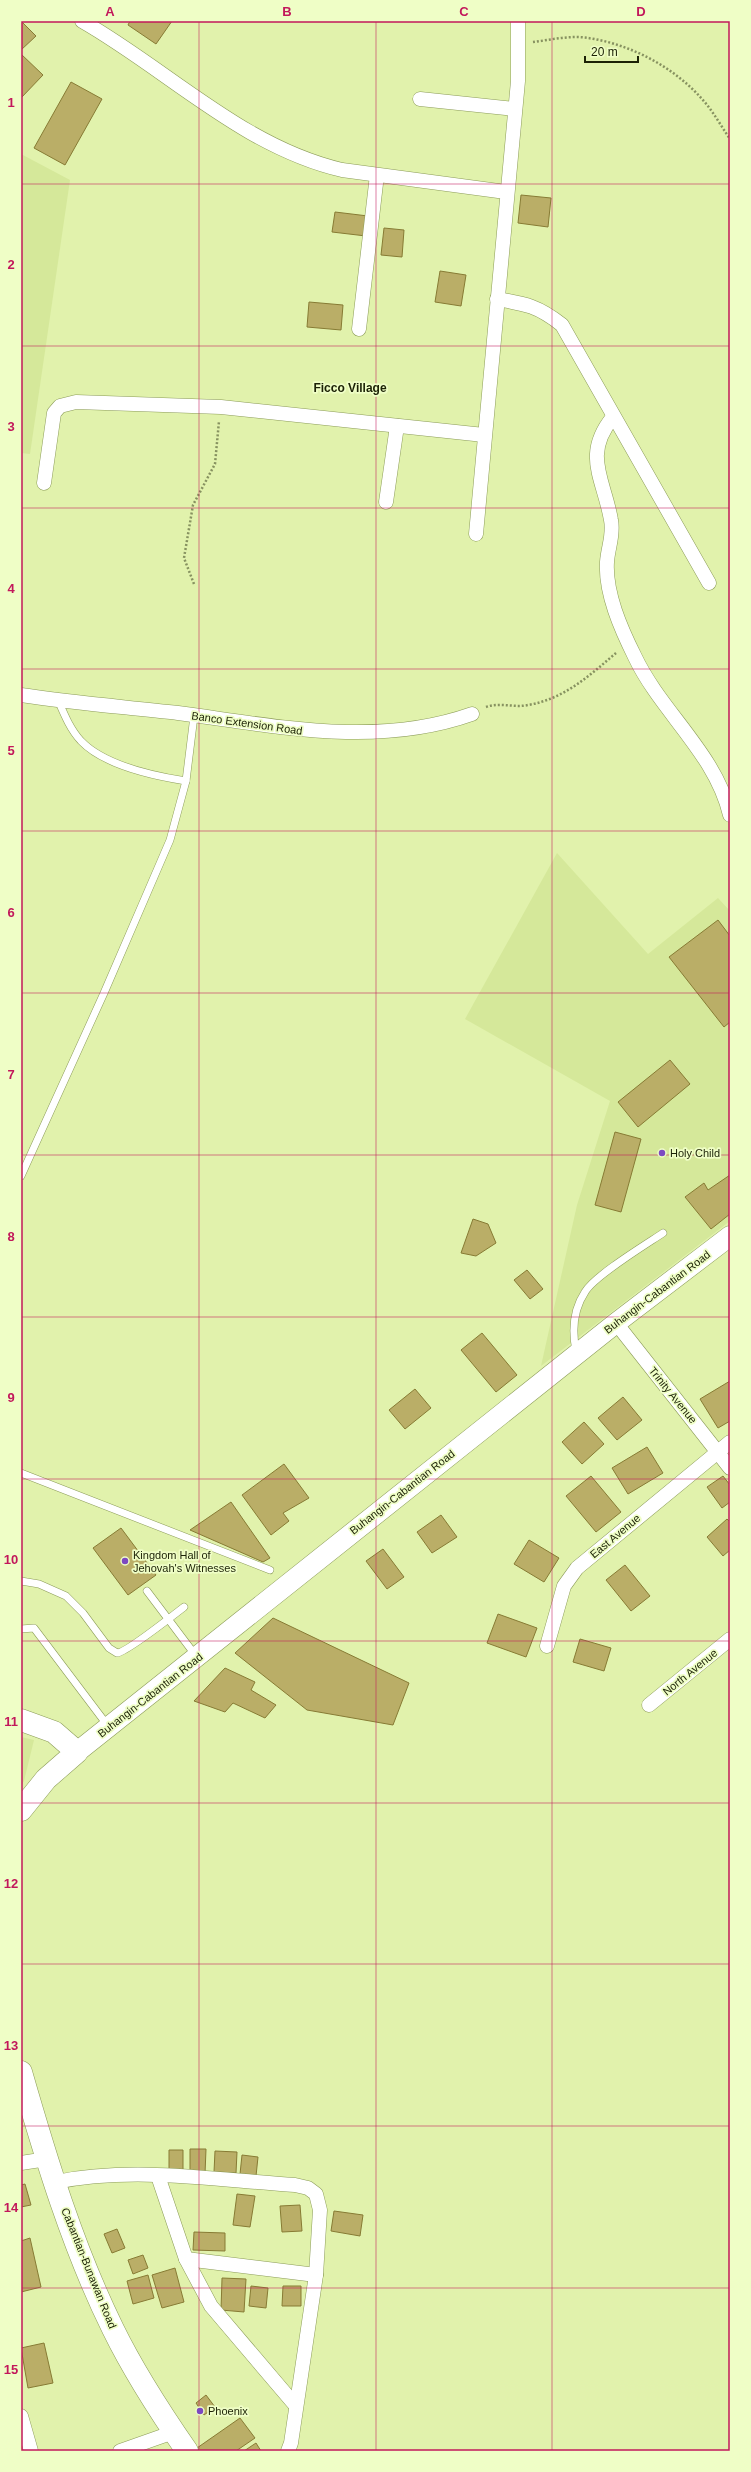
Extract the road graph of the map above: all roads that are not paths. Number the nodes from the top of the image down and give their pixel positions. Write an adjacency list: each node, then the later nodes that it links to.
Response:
1 (82, 21): 5 (street)
2 (518, 21): 4 (street)
3 (420, 99): 4 (street)
4 (515, 109): 6 (street)
5 (378, 175): 6 (street); 8 (street)
6 (506, 192): 7 (street)
7 (497, 299): 9 (street); 11 (street)
8 (359, 329)
9 (613, 417): 15 (street); 21 (street)
10 (396, 426): 11 (street); 12 (street); 13 (street)
11 (484, 435): 14 (street)
12 (44, 483)
13 (386, 502)
14 (476, 534)
15 (709, 583)
16 (21, 695): 17 (street, Banco Extension Road)
17 (58, 700): 19 (street, Banco Extension Road); 20 (lane)
18 (472, 714): 19 (street, Banco Extension Road)
19 (194, 716): 20 (lane)
20 (186, 782): 22 (lane)
21 (730, 815)
22 (21, 1176)
23 (663, 1233): 26 (lane)
24 (730, 1236): 25 (main road, Buhangin-Cabantian Road)
25 (616, 1323): 26 (main road, Buhangin-Cabantian Road); 28 (street, Trinity Avenue)
26 (577, 1354): 39 (main road, Buhangin-Cabantian Road)
27 (730, 1442): 28 (street, East Avenue)
28 (718, 1451): 29 (street, Trinity Avenue); 38 (street, East Avenue)
29 (730, 1468)
30 (21, 1473): 31 (lane)
31 (270, 1570)
32 (21, 1581): 35 (lane)
33 (147, 1591): 35 (lane)
34 (184, 1607): 35 (lane)
35 (168, 1620): 39 (lane)
36 (21, 1629): 42 (lane)
37 (730, 1639): 40 (street, North Avenue)
38 (547, 1646)
39 (197, 1657): 42 (main road, Buhangin-Cabantian Road)
40 (649, 1705)
41 (21, 1720): 43 (main road)
42 (109, 1727): 43 (main road, Buhangin-Cabantian Road)
43 (77, 1752): 44 (main road)
44 (21, 1810)
45 (21, 2072): 46 (main road, Cabantian-Bunawan Road)
46 (47, 2159): 47 (street); 49 (main road, Cabantian-Bunawan Road)
47 (21, 2163)
48 (158, 2176): 49 (street); 50 (street); 51 (street)
49 (56, 2182): 54 (main road, Cabantian-Bunawan Road)
50 (186, 2259): 51 (street); 52 (street)
51 (316, 2275): 52 (street)
52 (296, 2406): 58 (street)
53 (21, 2416): 55 (street)
54 (174, 2432): 56 (street); 57 (main road, Cabantian-Bunawan Road)
55 (31, 2451)
56 (120, 2451)
57 (187, 2451)
58 (288, 2451)

